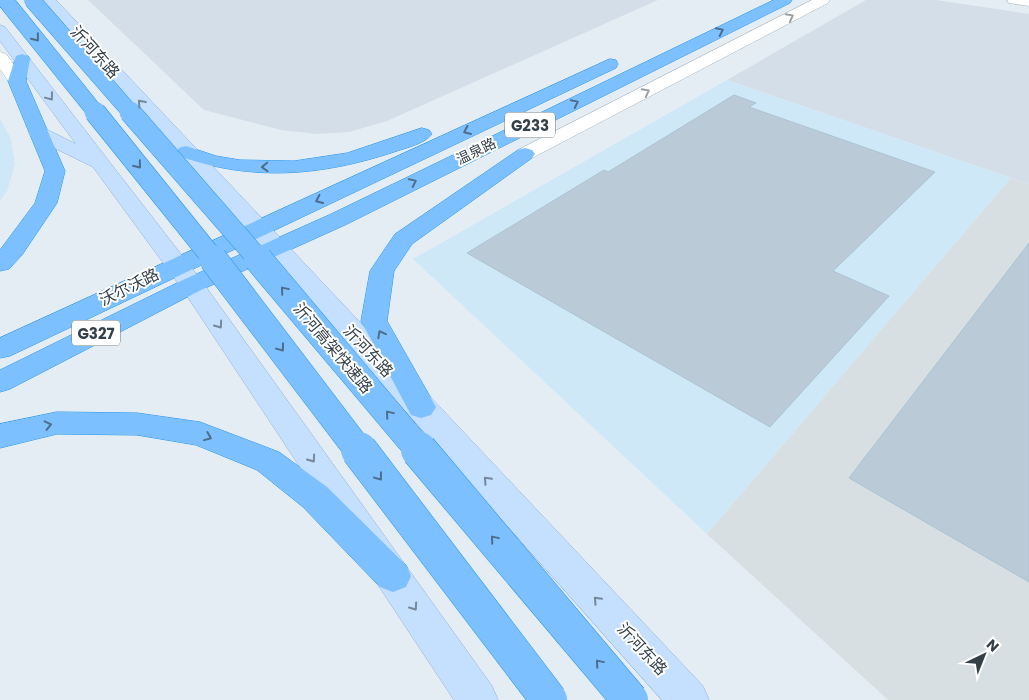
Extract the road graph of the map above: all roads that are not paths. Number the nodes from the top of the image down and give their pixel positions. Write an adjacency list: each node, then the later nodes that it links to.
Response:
1 (5, 0): 34 (highway, one-way to 34, bridge)
2 (32, 0): 35 (highway, 沂河高架快速路, one-way to 2, bridge)
3 (48, 0): 20 (main road, 沂河东路, one-way to 3)
4 (749, 0): 10 (highway)
5 (785, 0): 11 (highway, 温泉路 / G233, one-way to 5)
6 (823, 0): 15 (street, one-way to 6)
7 (1012, 0): 8 (street)
8 (1029, 2)
9 (0, 30): 14 (main road)
10 (679, 33)
11 (699, 42): 15 (highway); 24 (highway, 温泉路 / G233, one-way to 11)
12 (0, 57): 16 (street)
13 (626, 57): 17 (highway, 温泉路 / G233)
14 (22, 59): 16 (highway); 22 (main road, one-way to 22)
15 (698, 65): 21 (street, one-way to 15)
16 (17, 81): 18 (highway)
17 (547, 94): 19 (highway); 23 (highway, 温泉路 / G233, one-way to 23)
18 (39, 133): 22 (main road); 26 (highway)
19 (408, 141): 20 (highway, one-way to 20); 23 (highway)
20 (186, 152): 25 (main road, 沂河东路)
21 (525, 154): 24 (highway); 30 (highway, one-way to 21)
22 (101, 164): 27 (main road)
23 (375, 174): 25 (highway, 温泉路 / G233, one-way to 25)
24 (337, 220): 25 (highway, 温泉路 / G233)
25 (265, 239): 27 (highway, 温泉路 / G233); 30 (main road, 沂河东路)
26 (0, 264)
27 (184, 275): 28 (highway, 沃尔沃路 / G327); 29 (highway, 沃尔沃路 / G327); 32 (main road, one-way to 32)
28 (0, 349)
29 (0, 382)
30 (420, 408): 36 (main road, 沂河东路, one-way to 30)
31 (0, 436): 32 (highway, one-way to 32)
32 (393, 576): 33 (main road, one-way to 33)
33 (478, 700)
34 (550, 700)
35 (630, 700)
36 (689, 700)

